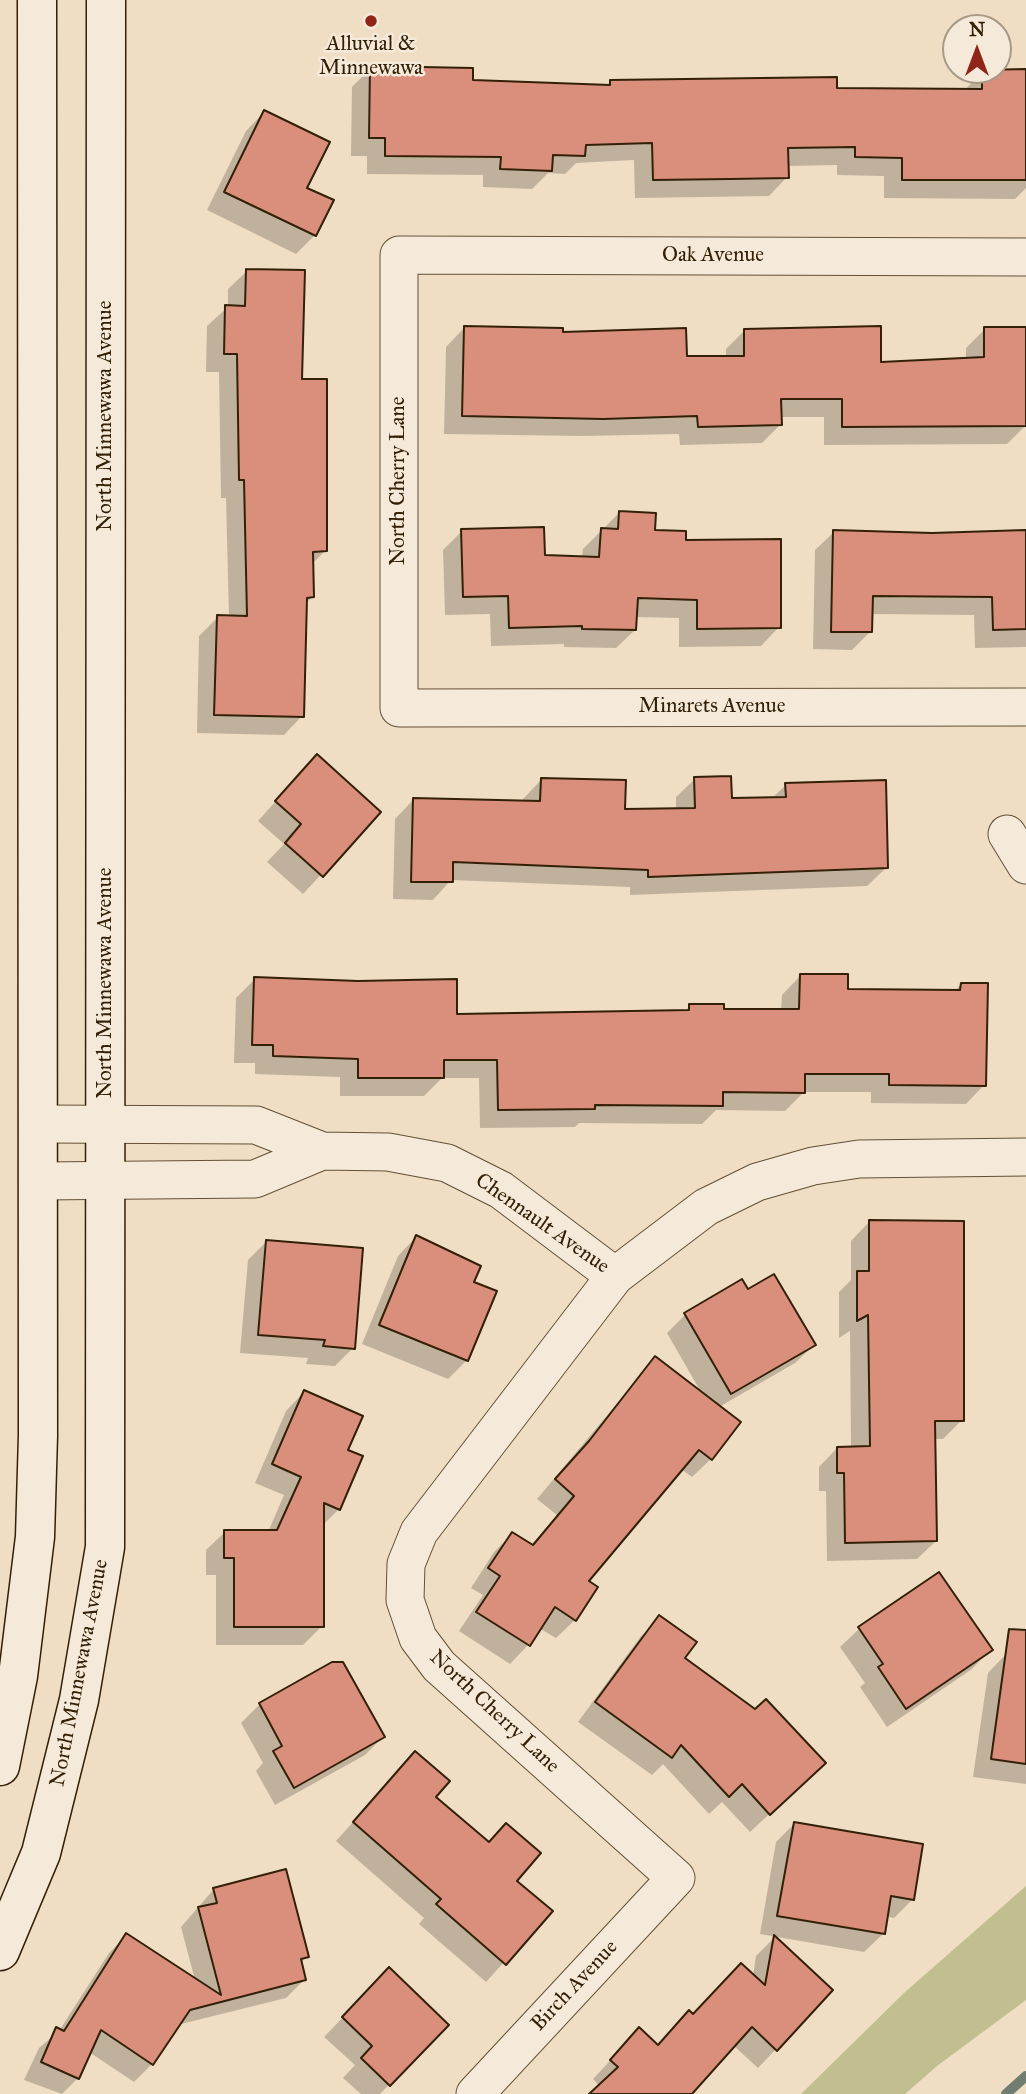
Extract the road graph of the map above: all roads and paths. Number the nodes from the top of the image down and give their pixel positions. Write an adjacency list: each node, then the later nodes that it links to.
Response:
1 (37, 0): 9 (main road)
2 (106, 0): 10 (main road, North Minnewawa Avenue)
3 (399, 255): 4 (street, Oak Avenue); 6 (street, North Cherry Lane)
4 (1026, 257)
5 (1026, 707): 6 (street, Minarets Avenue)
6 (399, 708)
7 (1007, 834): 8 (street)
8 (1026, 865)
9 (40, 1124): 10 (street, Chennault Avenue); 14 (main road)
10 (106, 1124): 11 (street, Chennault Avenue); 13 (main road, North Minnewawa Avenue)
11 (322, 1150): 13 (street, Chennault Avenue); 15 (street, Chennault Avenue)
12 (1026, 1157): 15 (street, Chennault Avenue)
13 (106, 1180): 14 (street, Chennault Avenue); 18 (main road, North Minnewawa Avenue)
14 (40, 1181): 16 (main road)
15 (615, 1276): 17 (street, North Cherry Lane)
16 (0, 1766)
17 (676, 1878): 19 (street, Birch Avenue)
18 (0, 1951)
19 (475, 2094)

